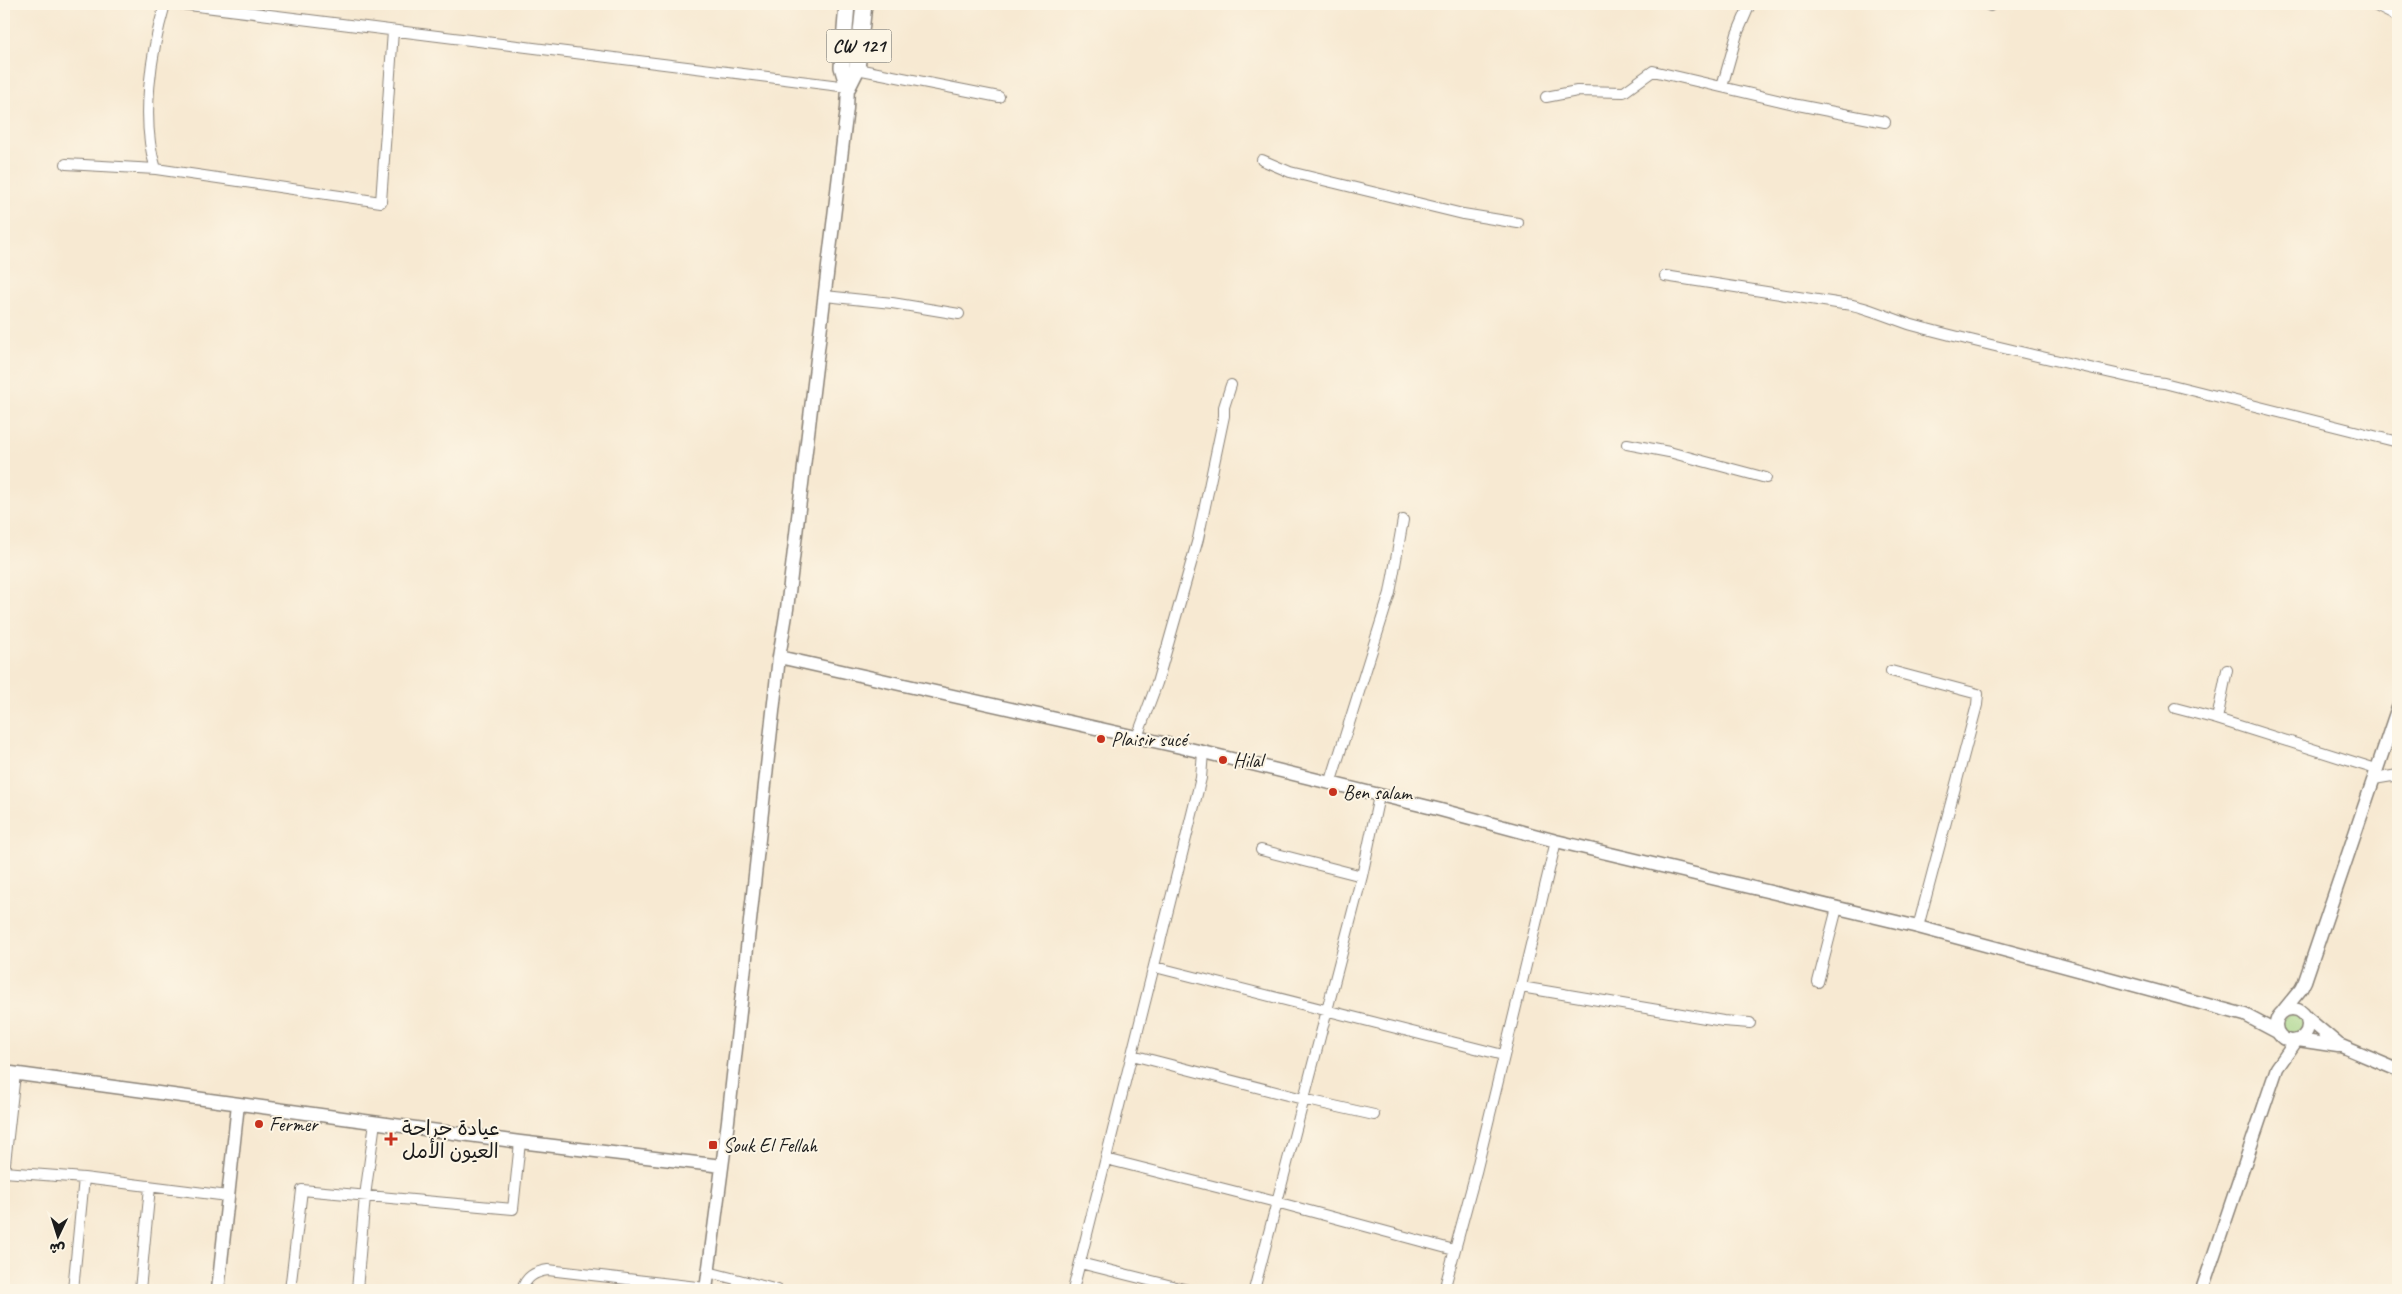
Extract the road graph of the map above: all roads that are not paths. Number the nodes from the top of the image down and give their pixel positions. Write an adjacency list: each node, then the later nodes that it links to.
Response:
1 (165, 4): 19 (street)
2 (181, 4): 10 (street)
3 (847, 4): 12 (highway)
4 (864, 4): 11 (highway, CW 121)
5 (1750, 4): 13 (street)
6 (1986, 4): 7 (street)
7 (1991, 4)
8 (2372, 4): 9 (street)
9 (2398, 17)
10 (393, 31): 12 (street); 19 (street)
11 (857, 69): 12 (highway, CW 121); 14 (street)
12 (848, 87): 22 (main road, CW 121)
13 (1722, 87): 15 (street); 16 (street)
14 (1000, 97)
15 (1546, 97)
16 (1885, 122)
17 (1262, 160): 20 (street)
18 (66, 164): 19 (street)
19 (156, 170)
20 (1518, 222)
21 (1665, 276): 25 (street)
22 (825, 296): 23 (street); 29 (main road, CW 121)
23 (959, 314)
24 (1231, 385): 35 (street)
25 (2398, 442)
26 (1627, 444): 27 (street)
27 (1766, 478)
28 (1404, 520): 39 (street)
29 (780, 657): 35 (main road); 69 (main road, CW 121)
30 (2227, 670): 34 (street)
31 (1891, 671): 45 (street)
32 (2398, 707): 37 (main road)
33 (2175, 708): 34 (street)
34 (2218, 719): 37 (street)
35 (1137, 737): 36 (main road)
36 (1203, 752): 39 (main road); 46 (street)
37 (2375, 774): 38 (street); 47 (main road)
38 (2398, 775)
39 (1330, 784): 40 (main road)
40 (1379, 796): 41 (main road); 43 (street)
41 (1556, 841): 44 (main road); 49 (street)
42 (1261, 850): 43 (street)
43 (1362, 876): 50 (street)
44 (1838, 908): 45 (main road); 48 (street)
45 (1918, 928): 52 (main road)
46 (1155, 967): 50 (street); 58 (street)
47 (2305, 981): 51 (main road); 53 (main road)
48 (1818, 982)
49 (1521, 987): 54 (street); 59 (street)
50 (1327, 1010): 59 (street); 63 (street)
51 (2282, 1012): 52 (main road); 53 (main road); 55 (main road)
52 (2244, 1015): 55 (main road)
53 (2306, 1017): 56 (main road); 57 (main road)
54 (1750, 1022)
55 (2277, 1032): 56 (main road); 60 (main road)
56 (2297, 1040): 57 (main road); 60 (main road)
57 (2348, 1049): 61 (main road)
58 (1132, 1055): 63 (street); 68 (street)
59 (1503, 1055): 76 (street)
60 (2277, 1068): 91 (main road)
61 (2398, 1070)
62 (10, 1073): 64 (main road); 70 (street)
63 (1303, 1100): 65 (street); 75 (street)
64 (238, 1104): 66 (main road); 73 (main road)
65 (1374, 1115)
66 (375, 1122): 67 (main road); 74 (street)
67 (520, 1142): 69 (main road); 74 (street)
68 (1106, 1159): 75 (street); 77 (street)
69 (722, 1166): 78 (main road, CW 121)
70 (4, 1172): 71 (street)
71 (84, 1178): 72 (street); 80 (street)
72 (150, 1186): 73 (street); 81 (street)
73 (228, 1196): 82 (main road)
74 (365, 1196): 83 (street); 84 (street)
75 (1276, 1202): 76 (street); 89 (street)
76 (1454, 1250): 90 (street)
77 (1080, 1264): 87 (street); 88 (street)
78 (708, 1272): 79 (main road, CW 121); 86 (street)
79 (706, 1289): 85 (street)
80 (73, 1290)
81 (140, 1290)
82 (218, 1290)
83 (290, 1290)
84 (357, 1290)
85 (522, 1290)
86 (778, 1290)
87 (1073, 1290)
88 (1188, 1290)
89 (1254, 1290)
90 (1444, 1290)
91 (2202, 1290)

